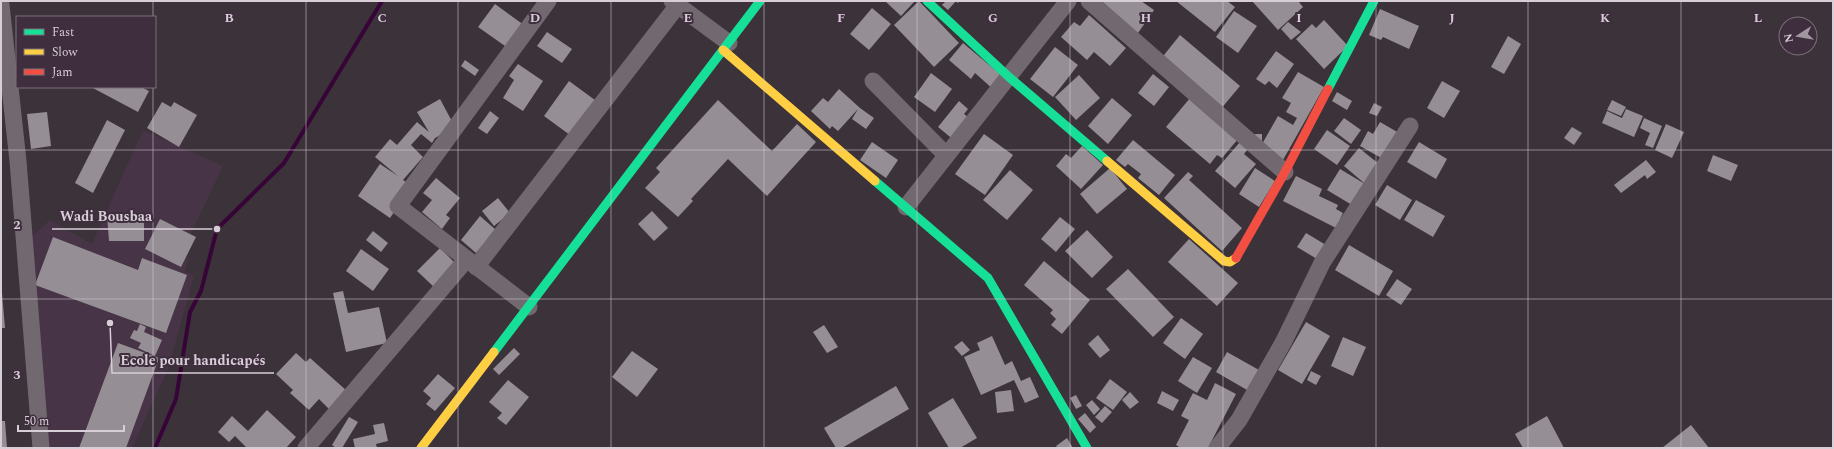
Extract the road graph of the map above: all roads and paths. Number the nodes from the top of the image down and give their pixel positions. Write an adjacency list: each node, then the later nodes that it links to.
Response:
1 (548, 1): 16 (street)
2 (760, 1): 9 (street)
3 (927, 1): 10 (street)
4 (1068, 1): 10 (street)
5 (1089, 1): 14 (street)
6 (1374, 1): 14 (street)
7 (675, 3): 9 (street); 16 (street)
8 (1, 5): 18 (street)
9 (726, 46): 15 (street); 17 (street)
10 (1009, 77): 13 (street); 14 (street)
11 (873, 81): 13 (street)
12 (1410, 126): 22 (street)
13 (946, 156): 15 (street)
14 (1285, 172)
15 (906, 207): 21 (street)
16 (471, 263): 17 (street); 19 (street)
17 (529, 307): 20 (street)
18 (41, 448)
19 (306, 448)
20 (421, 448)
21 (1087, 448)
22 (1217, 448)

